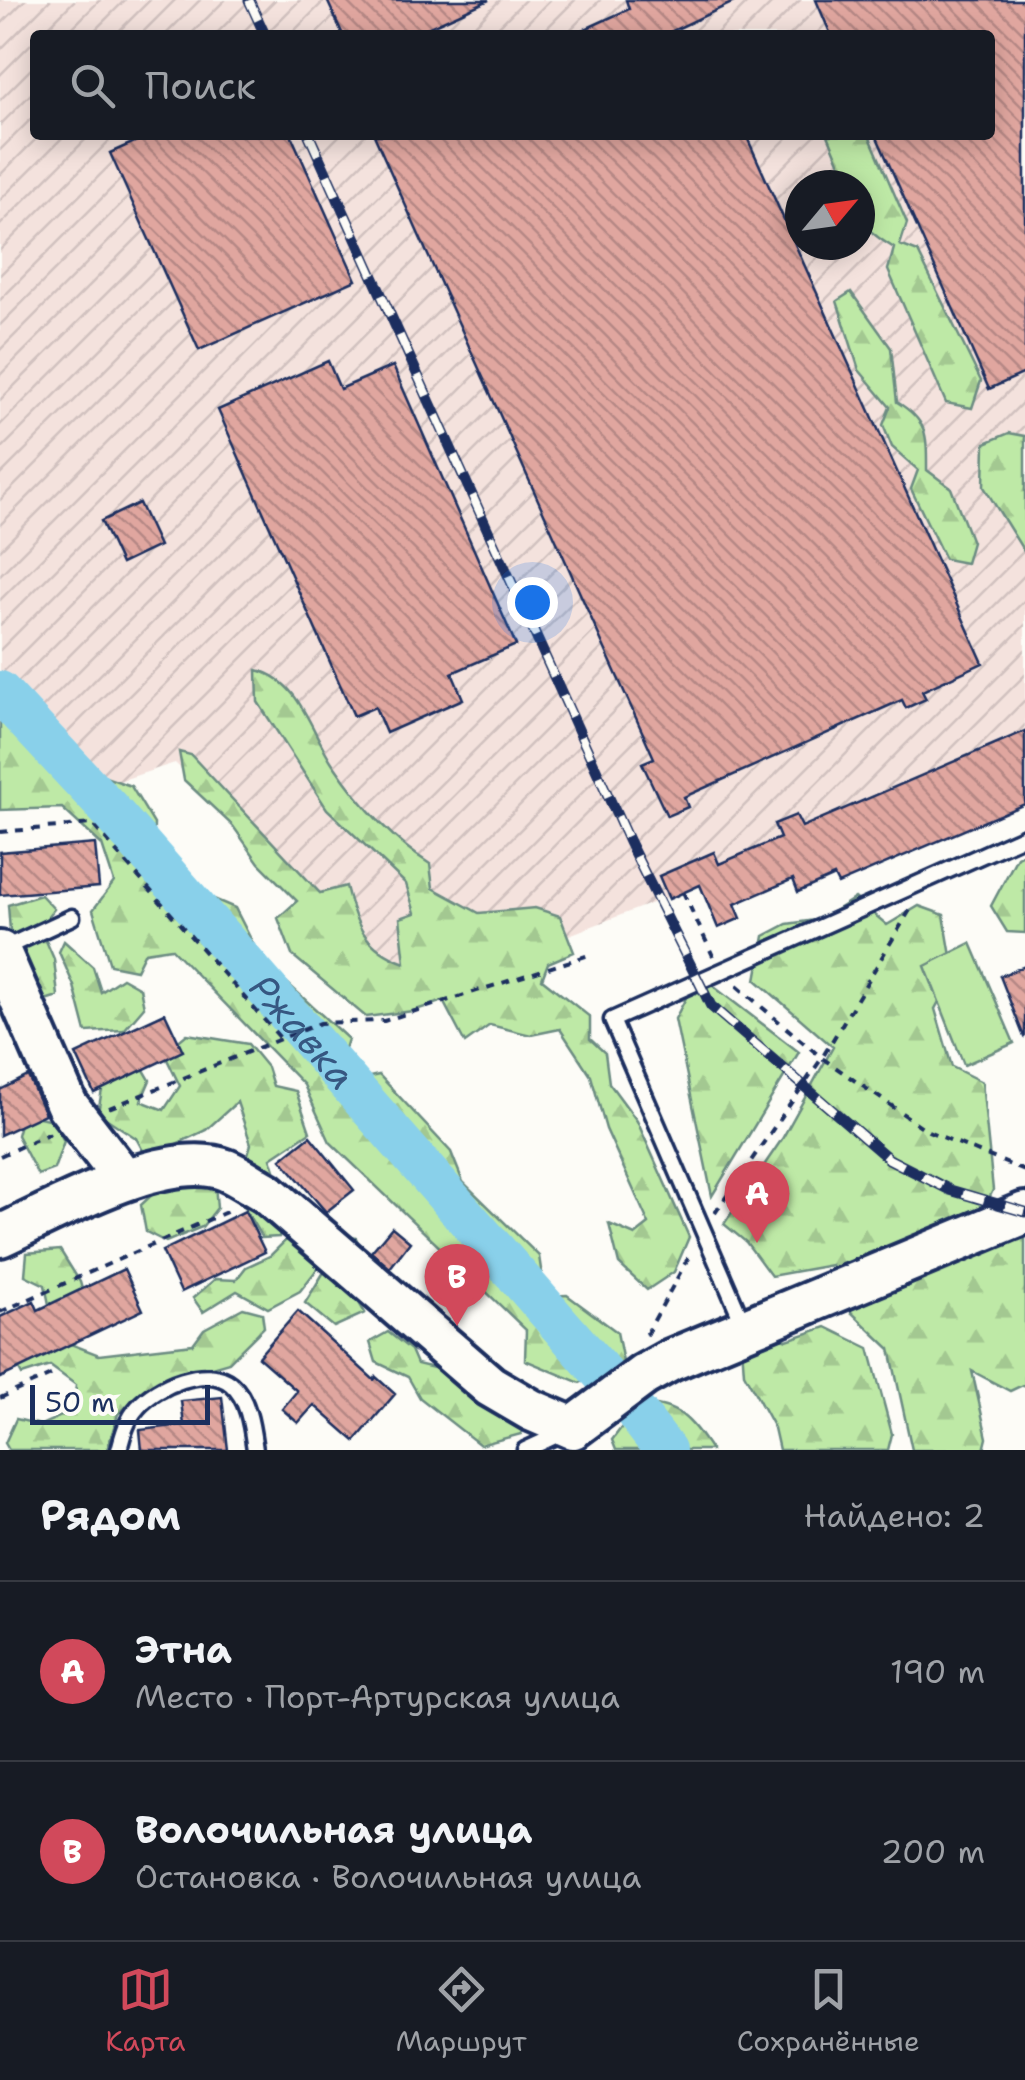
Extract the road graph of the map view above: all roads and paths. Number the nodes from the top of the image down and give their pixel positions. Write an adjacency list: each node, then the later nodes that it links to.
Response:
1 (0, 832): 9 (path)
2 (1025, 836): 3 (lane)
3 (929, 879): 8 (lane); 10 (path)
4 (683, 892): 8 (path)
5 (72, 917): 6 (lane)
6 (0, 951): 11 (street)
7 (589, 954): 9 (path)
8 (721, 972): 10 (path); 17 (lane)
9 (281, 1039): 11 (path)
10 (822, 1058): 13 (path); 17 (path)
11 (79, 1120): 12 (path); 14 (street)
12 (0, 1156)
13 (1025, 1171)
14 (124, 1179): 18 (street); 24 (street)
15 (237, 1207): 19 (path)
16 (1025, 1213): 20 (street)
17 (703, 1230): 20 (lane); 21 (path)
18 (0, 1236)
19 (0, 1312)
20 (747, 1330): 24 (street)
21 (641, 1344)
22 (52, 1374): 23 (path)
23 (0, 1398)
24 (574, 1439): 27 (lane)
25 (119, 1450): 26 (lane)
26 (255, 1450)
27 (525, 1450)

